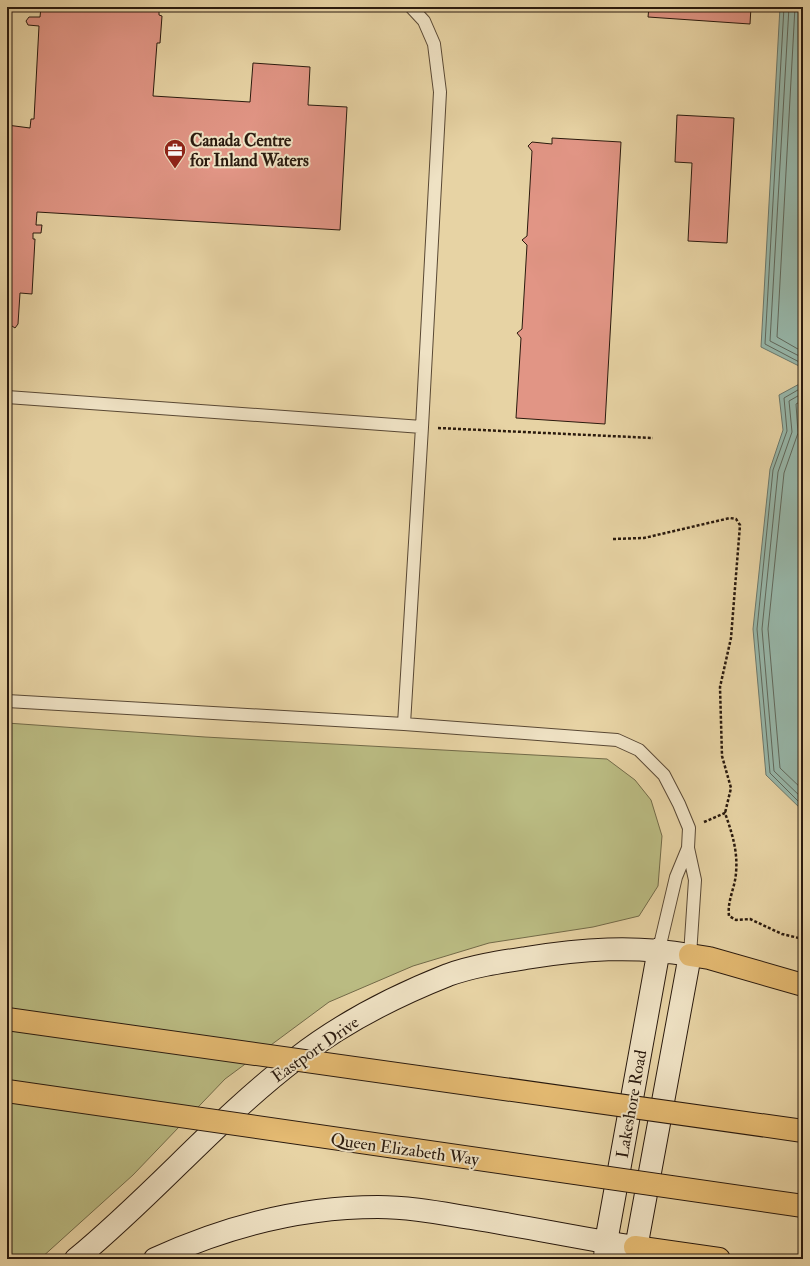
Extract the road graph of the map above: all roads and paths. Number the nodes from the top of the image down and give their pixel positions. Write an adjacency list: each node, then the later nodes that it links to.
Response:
1 (411, 7): 3 (lane)
2 (7, 397): 3 (lane)
3 (422, 427): 4 (path); 7 (lane)
4 (653, 438)
5 (613, 539): 8 (path)
6 (7, 701): 7 (lane)
7 (404, 724): 9 (lane)
8 (725, 813): 9 (path); 11 (path)
9 (689, 828): 10 (lane)
10 (688, 848): 12 (lane); 13 (lane)
11 (803, 939)
12 (659, 949): 13 (main road, Eastport Drive); 19 (main road, Lakeshore Road); 21 (main road, Eastport Drive)
13 (690, 955): 14 (highway); 20 (main road, Lakeshore Road)
14 (803, 985)
15 (7, 1019): 17 (highway, bridge)
16 (7, 1091): 18 (highway, Queen Elizabeth Way, bridge)
17 (803, 1131)
18 (803, 1206)
19 (606, 1250): 20 (main road); 22 (main road)
20 (634, 1253): 23 (highway)
21 (76, 1259)
22 (155, 1259)
23 (719, 1259)

